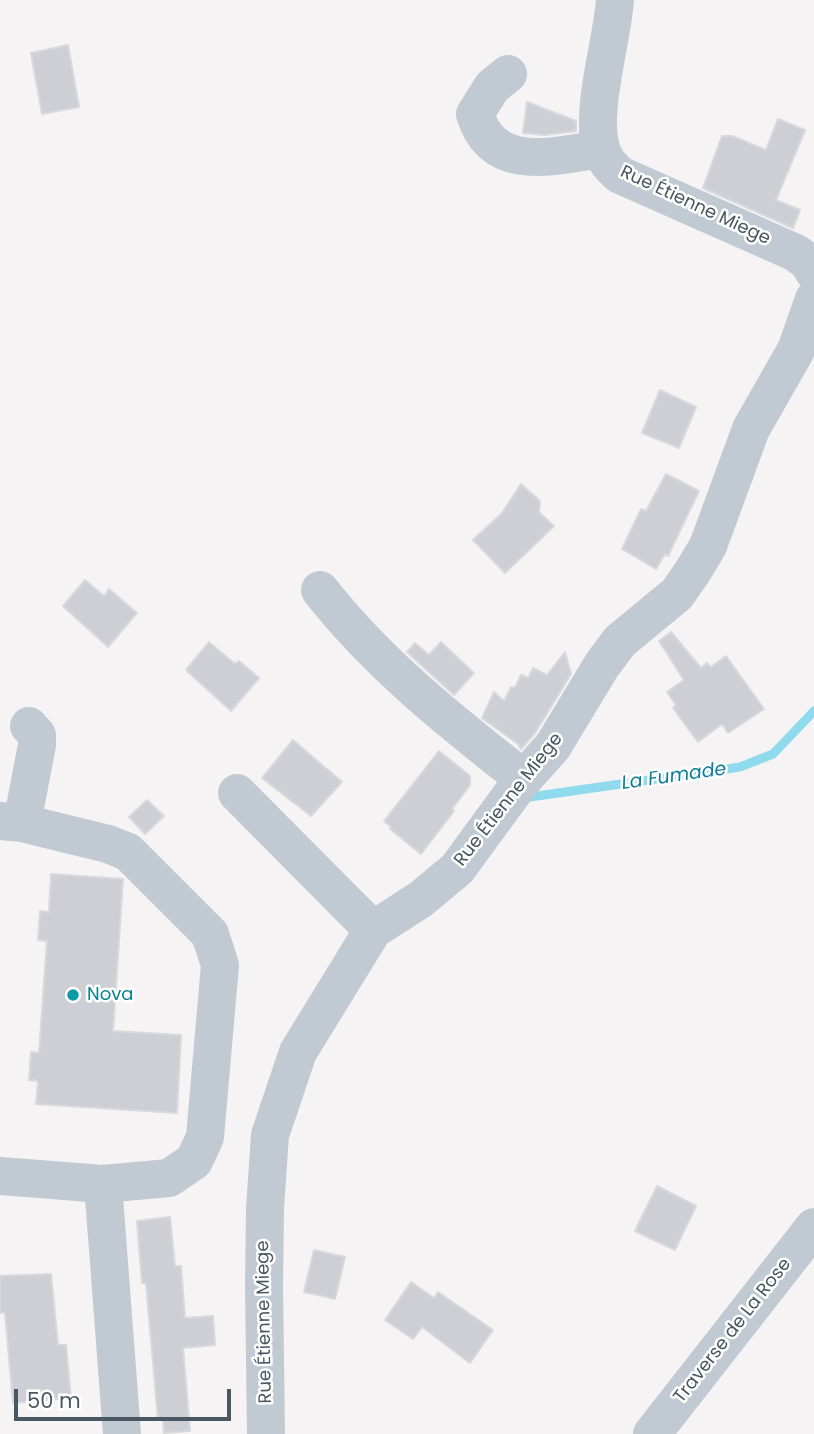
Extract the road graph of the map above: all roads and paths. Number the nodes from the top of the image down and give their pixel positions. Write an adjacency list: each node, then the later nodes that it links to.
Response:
1 (615, 0): 3 (street)
2 (508, 74): 3 (street)
3 (601, 149): 4 (street, Rue Étienne Miege)
4 (814, 272)
5 (814, 299): 8 (street, Rue Étienne Miege)
6 (320, 590): 8 (street)
7 (29, 726): 10 (street)
8 (514, 771): 11 (street, Rue Étienne Miege)
9 (237, 793): 11 (street)
10 (11, 822): 13 (street)
11 (373, 930): 16 (street, Rue Étienne Miege)
12 (0, 1176): 13 (street)
13 (103, 1184): 15 (street)
14 (814, 1227): 17 (street, Traverse de La Rose)
15 (122, 1434)
16 (267, 1434)
17 (652, 1434)

